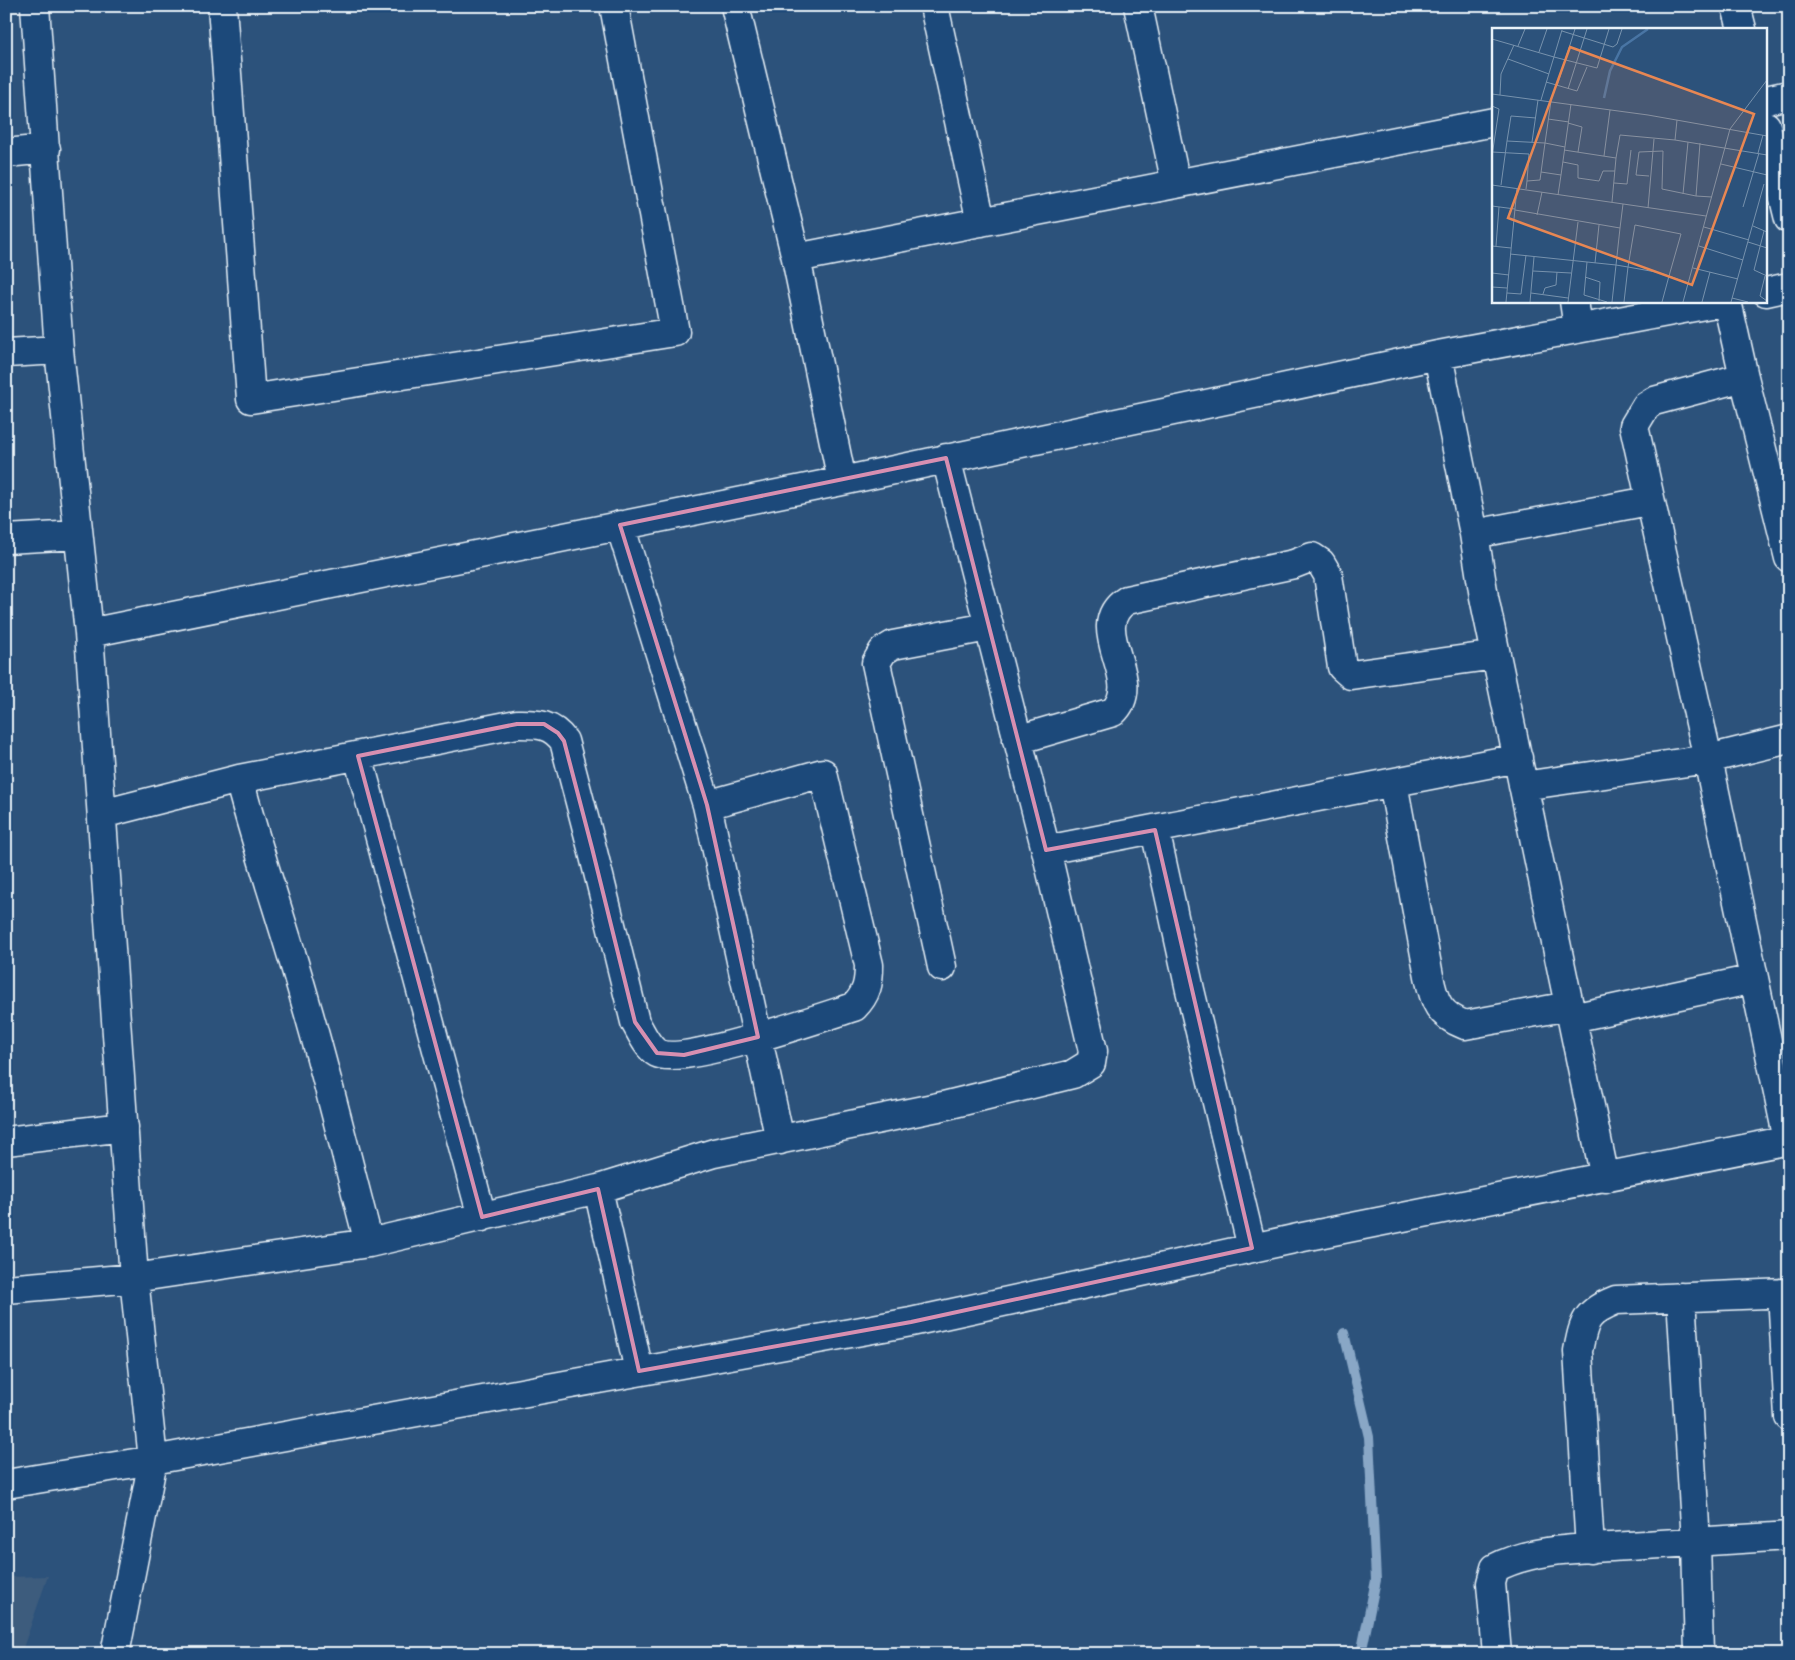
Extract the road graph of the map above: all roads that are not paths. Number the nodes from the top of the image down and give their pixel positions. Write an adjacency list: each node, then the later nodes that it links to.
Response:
1 (36, 6): 13 (street)
2 (222, 6): 3 (street)
3 (614, 6)
4 (735, 6): 18 (street)
5 (934, 6): 17 (street)
6 (1138, 6): 15 (street)
7 (1736, 6): 8 (street)
8 (1742, 28)
9 (1789, 95): 10 (street)
10 (1768, 100)
11 (1492, 122): 15 (street)
12 (1768, 134): 16 (street)
13 (46, 149): 14 (street); 25 (street)
14 (6, 153)
15 (1176, 184): 17 (street)
16 (1789, 219)
17 (981, 222): 18 (street)
18 (796, 258): 30 (street)
19 (1789, 287): 20 (street)
20 (1768, 292)
21 (1574, 302): 24 (street)
22 (1721, 302): 24 (street)
23 (1727, 302): 28 (street)
24 (1578, 328): 27 (street)
25 (59, 350): 26 (street); 34 (street)
26 (6, 354)
27 (1438, 355): 29 (street); 33 (street)
28 (1744, 377): 31 (street); 36 (street)
29 (946, 458): 30 (street); 37 (street)
30 (842, 481): 32 (street)
31 (1649, 501): 33 (street); 44 (street)
32 (620, 525): 38 (street); 48 (street)
33 (1474, 534): 39 (street)
34 (78, 535): 35 (street); 38 (street)
35 (6, 539)
36 (1789, 558)
37 (988, 627): 41 (street); 52 (street)
38 (88, 632): 49 (street)
39 (1496, 655): 41 (street); 43 (street)
40 (1789, 739): 44 (street)
41 (1017, 740): 51 (street)
42 (358, 756): 45 (street); 55 (street); 62 (street)
43 (1518, 758): 46 (street); 47 (street)
44 (1708, 759): 47 (street); 53 (street)
45 (239, 778): 49 (street); 63 (street)
46 (1393, 783): 50 (street); 54 (street)
47 (1523, 786): 54 (street)
48 (707, 805): 55 (street); 55 (street)
49 (102, 814): 56 (street)
50 (1155, 830): 51 (street); 64 (street)
51 (1046, 850): 57 (street)
52 (942, 967)
53 (1754, 979): 54 (street); 58 (street)
54 (1570, 1012): 60 (street)
55 (758, 1037): 57 (street)
56 (124, 1127): 59 (street); 65 (street)
57 (780, 1140): 61 (street)
58 (1788, 1140): 60 (street)
59 (6, 1141)
60 (1605, 1178): 64 (street)
61 (598, 1189): 62 (street); 69 (street)
62 (482, 1217): 63 (street)
63 (369, 1243): 65 (street)
64 (1252, 1248): 69 (street)
65 (134, 1278): 66 (street); 71 (street)
66 (6, 1289)
67 (1785, 1293): 68 (street); 70 (street)
68 (1681, 1297): 74 (street); 75 (street)
69 (639, 1371): 71 (street)
70 (1789, 1417)
71 (153, 1460): 72 (street); 76 (street)
72 (6, 1484)
73 (1789, 1536): 74 (street)
74 (1696, 1542): 75 (street); 78 (street)
75 (1590, 1549): 77 (street)
76 (115, 1654)
77 (1497, 1654)
78 (1699, 1654)

